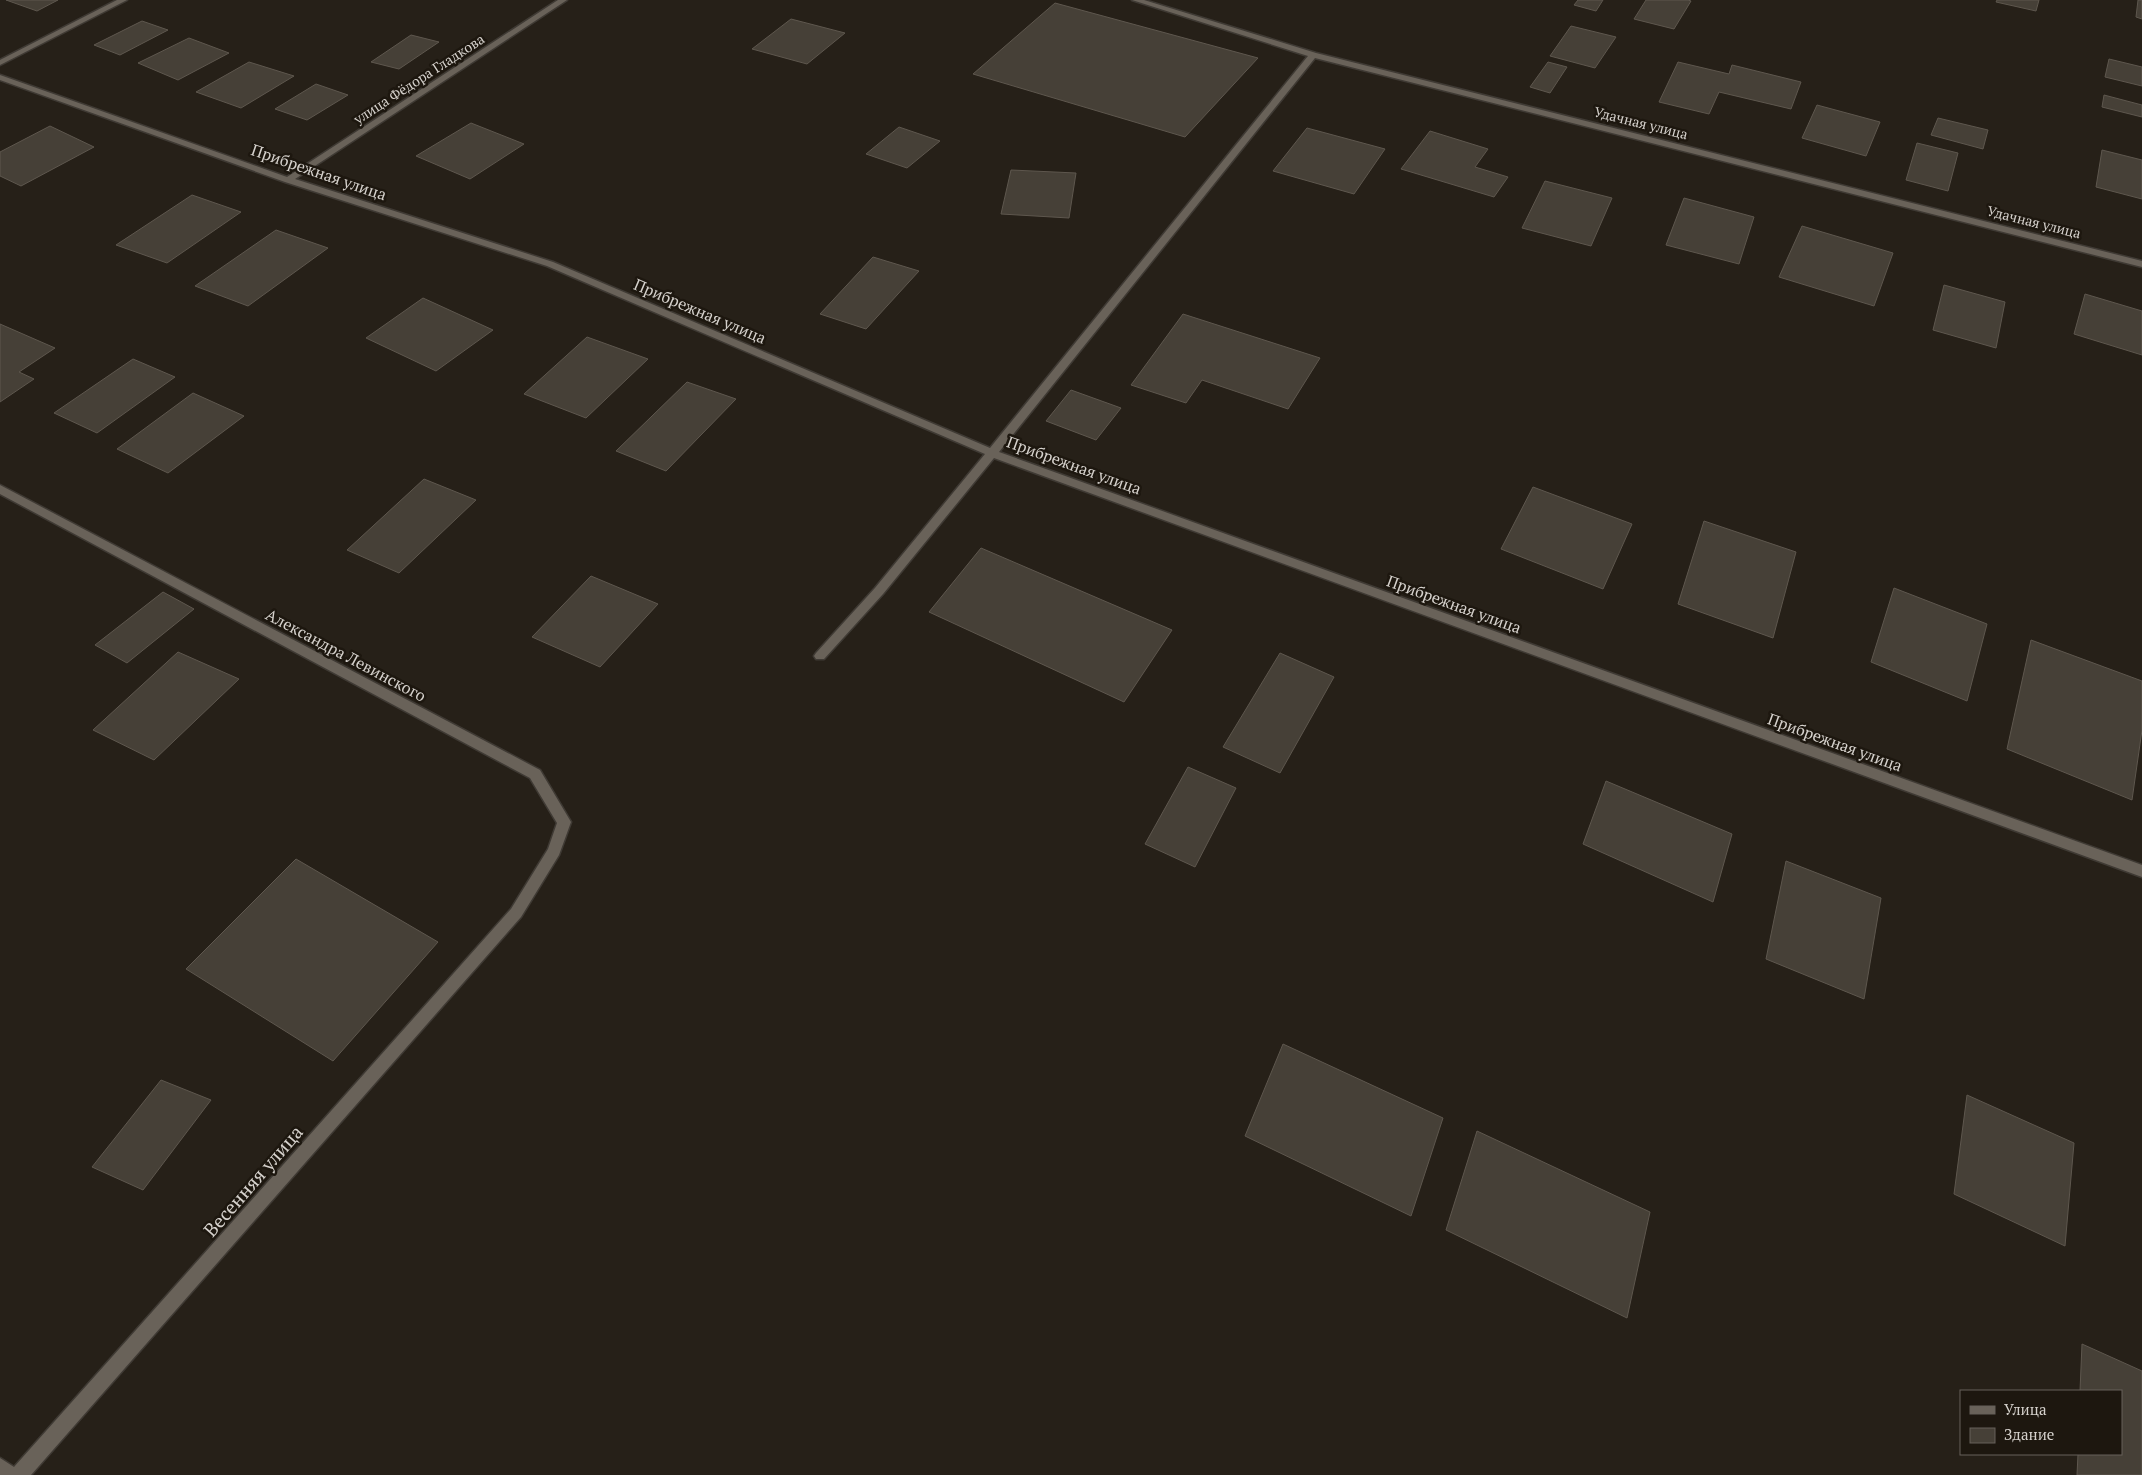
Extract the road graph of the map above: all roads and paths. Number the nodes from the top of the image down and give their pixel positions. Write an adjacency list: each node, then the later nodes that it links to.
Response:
1 (123, 0): 5 (street)
2 (563, 0): 7 (street, улица Фёдора Гладкова)
3 (1136, 0): 4 (street, Удачная улица)
4 (1313, 55): 8 (street, Удачная улица); 9 (street)
5 (0, 63)
6 (0, 77): 7 (street, Прибрежная улица)
7 (288, 180): 9 (street, Прибрежная улица)
8 (2142, 264)
9 (992, 453): 11 (street); 12 (street, Прибрежная улица)
10 (0, 489): 13 (street, Александра Левинского)
11 (820, 656)
12 (2142, 871)
13 (516, 913): 16 (street, Весенняя улица)
14 (0, 1467): 15 (street)
15 (10, 1475)
16 (19, 1475)

